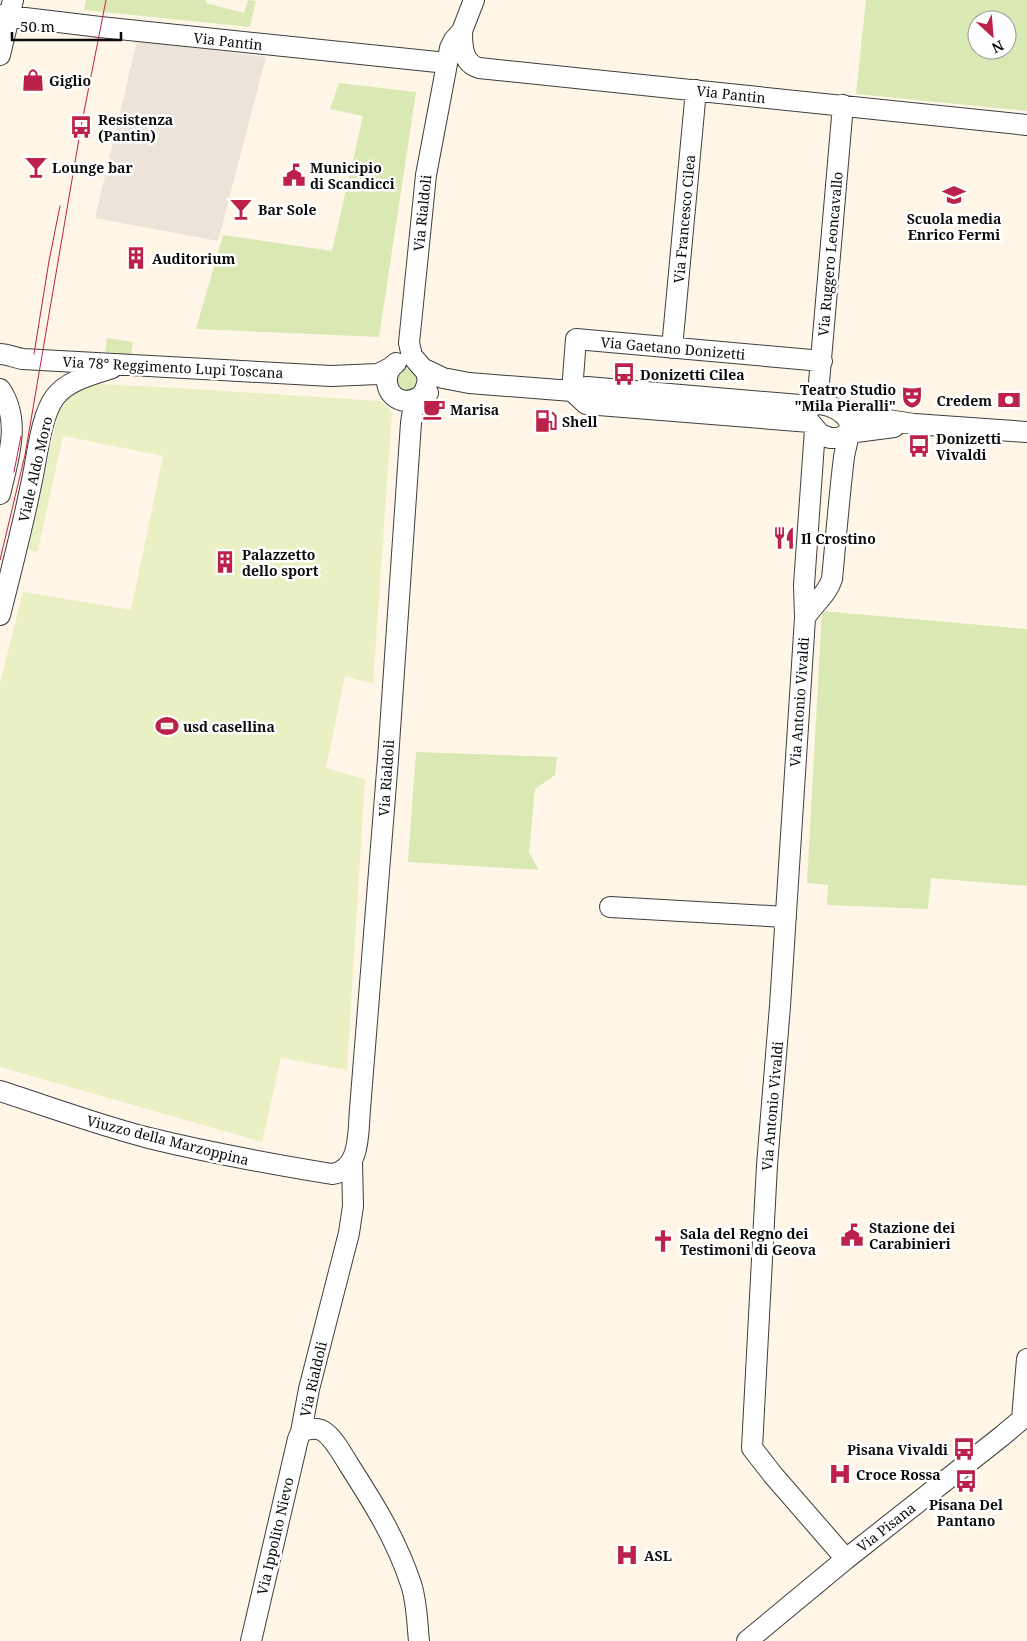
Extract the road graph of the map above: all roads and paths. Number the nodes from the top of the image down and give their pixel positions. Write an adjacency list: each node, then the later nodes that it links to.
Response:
1 (474, 0): 3 (street, Via Rialdoli)
2 (7, 10): 4 (street); 5 (street, Via Pantin)
3 (462, 31): 5 (street, Via Rialdoli); 6 (street, Via Pantin)
4 (0, 55)
5 (447, 63): 13 (street, Via Rialdoli)
6 (696, 90): 7 (street, Via Pantin); 9 (street, Via Francesco Cilea)
7 (843, 105): 8 (street, Via Pantin); 11 (street, Via Ruggero Leoncavallo)
8 (1027, 125)
9 (672, 348): 11 (street, Via Gaetano Donizetti); 18 (street, Via Gaetano Donizetti)
10 (5, 358): 12 (street, Via 78° Reggimento Lupi Toscana)
11 (822, 361): 21 (street, Via Ruggero Leoncavallo)
12 (120, 364): 15 (street, Via 78° Reggimento Lupi Toscana); 27 (street, Viale Aldo Moro)
13 (420, 365): 14 (street); 16 (street); 20 (street, Via Rialdoli)
14 (390, 368): 15 (street, Via 78° Reggimento Lupi Toscana); 19 (street)
15 (331, 376): 19 (street, Via 78° Reggimento Lupi Toscana)
16 (469, 383): 18 (street); 20 (street)
17 (0, 389): 24 (street, Viale Aldo Moro)
18 (572, 391): 21 (street)
19 (390, 392): 20 (street)
20 (420, 396): 32 (street, Via Rialdoli)
21 (814, 415): 22 (street); 22 (street); 25 (street, Via Antonio Vivaldi)
22 (845, 424): 23 (street); 26 (street, Via Antonio Vivaldi)
23 (1027, 432)
24 (0, 494)
25 (804, 585): 26 (street); 28 (street, Via Antonio Vivaldi)
26 (817, 601): 28 (street, Via Antonio Vivaldi)
27 (0, 615)
28 (805, 618): 30 (street, Via Antonio Vivaldi)
29 (610, 907): 30 (street)
30 (786, 917): 36 (street, Via Antonio Vivaldi)
31 (0, 1090): 32 (street, Viuzzo della Marzoppina)
32 (346, 1167): 35 (street, Via Rialdoli)
33 (1027, 1360): 34 (street)
34 (1025, 1417): 36 (street, Via Pisana)
35 (301, 1432): 37 (street, Via Ippolito Nievo); 38 (street, Via Rialdoli)
36 (846, 1558): 39 (street, Via Pisana)
37 (251, 1641)
38 (419, 1641)
39 (747, 1641)

